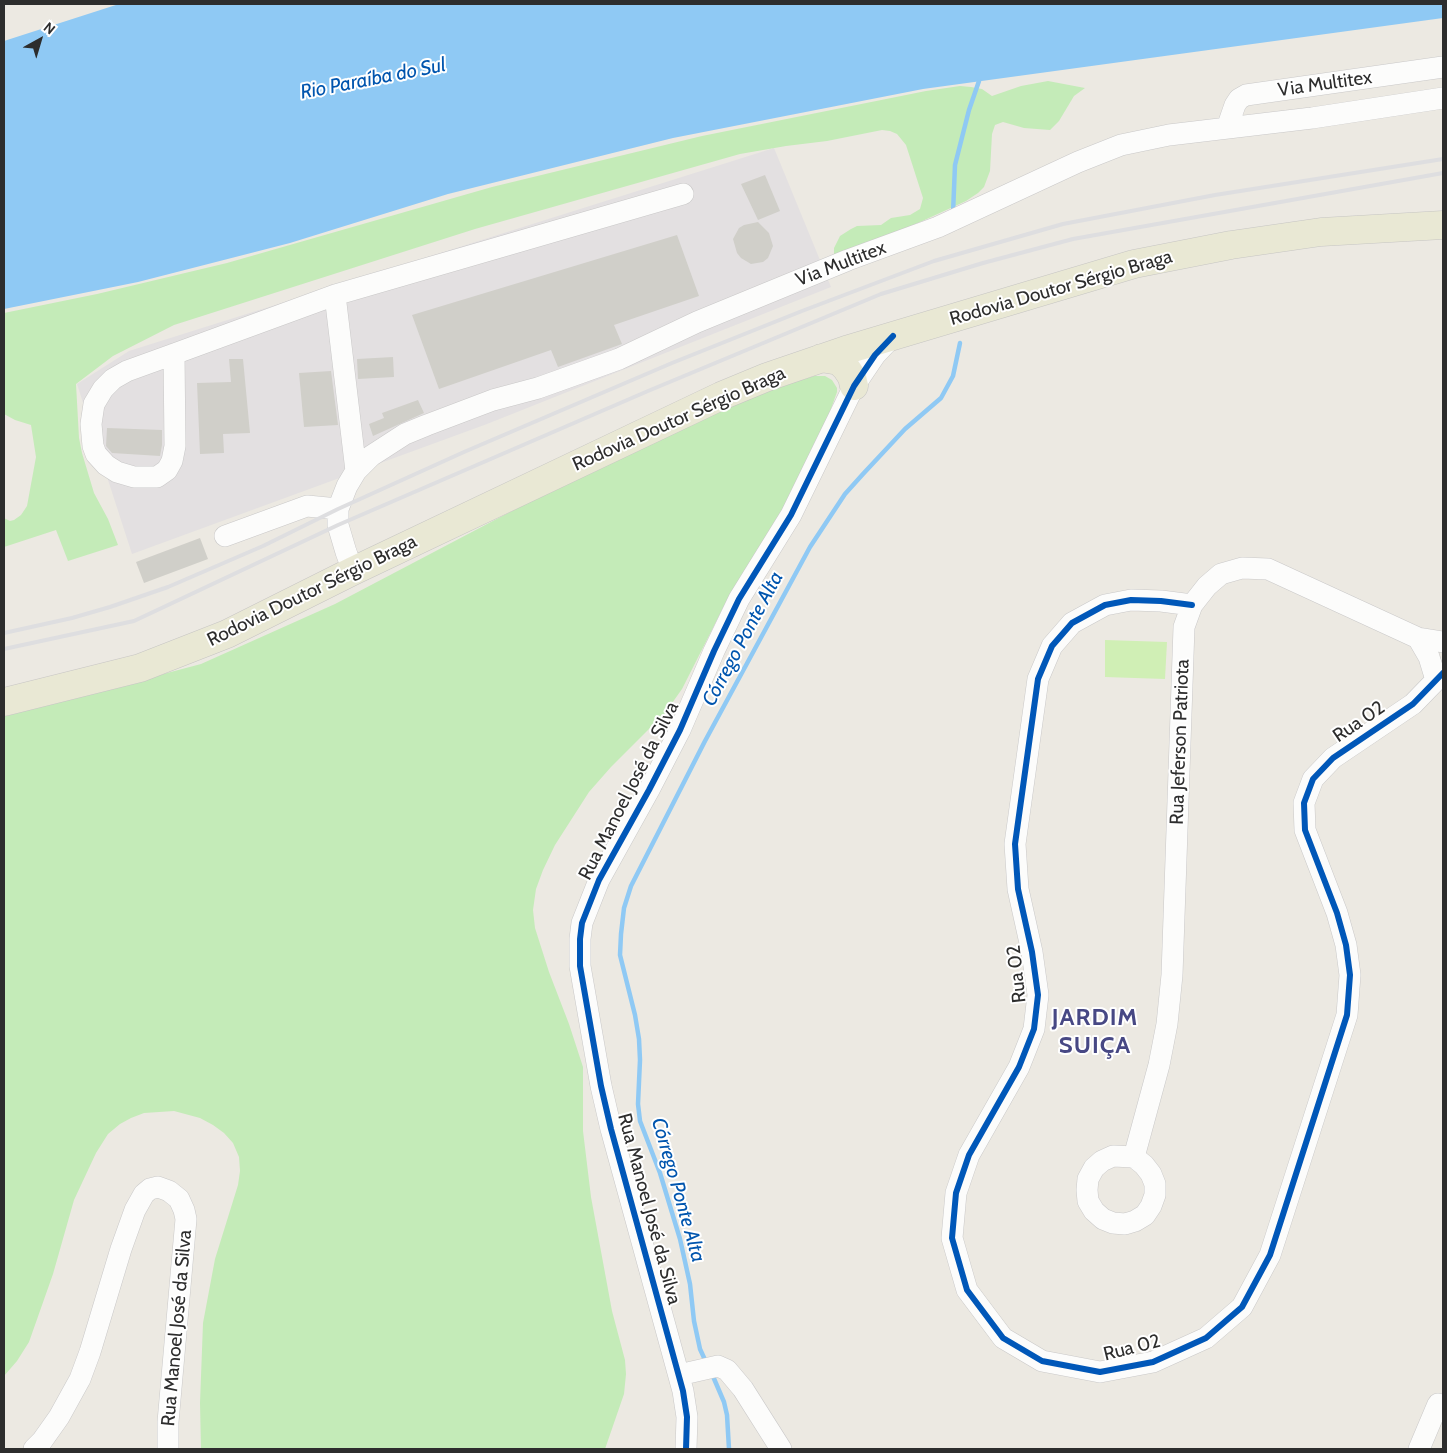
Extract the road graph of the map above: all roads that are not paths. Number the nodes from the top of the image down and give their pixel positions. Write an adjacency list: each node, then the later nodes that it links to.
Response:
1 (1443, 67): 3 (street, Via Multitex)
2 (1443, 98): 3 (street, Via Multitex)
3 (1227, 128): 13 (street, Via Multitex)
4 (683, 194): 8 (street)
5 (1443, 212): 7 (main road)
6 (1443, 225): 7 (main road, Rodovia Doutor Sérgio Braga)
7 (1366, 229): 9 (main road, Rodovia Doutor Sérgio Braga)
8 (335, 295): 10 (street); 13 (street)
9 (893, 336): 11 (main road, Rodovia Doutor Sérgio Braga); 12 (street, Rua Manoel José da Silva)
10 (174, 354): 10 (street)
11 (821, 358): 12 (main road); 16 (main road, Rodovia Doutor Sérgio Braga)
12 (854, 386): 23 (street, Rua Manoel José da Silva)
13 (356, 471): 14 (street, Via Multitex)
14 (338, 508): 15 (street); 16 (street)
15 (225, 536)
16 (353, 571): 21 (main road, Rodovia Doutor Sérgio Braga)
17 (1192, 605): 18 (street, Rua Jeferson Patriota); 20 (street, Rua 02); 22 (street, Rua Jeferson Patriota)
18 (1418, 638): 19 (street, Rua Jeferson Patriota); 20 (street)
19 (1443, 642)
20 (1440, 677)
21 (4, 702)
22 (1134, 1156)
23 (679, 1375): 27 (street, Rua Manoel José da Silva); 28 (street)
24 (1438, 1404): 29 (street)
25 (34, 1449): 26 (street, Rua Manoel José da Silva)
26 (168, 1449)
27 (686, 1449)
28 (781, 1449)
29 (1419, 1449)

